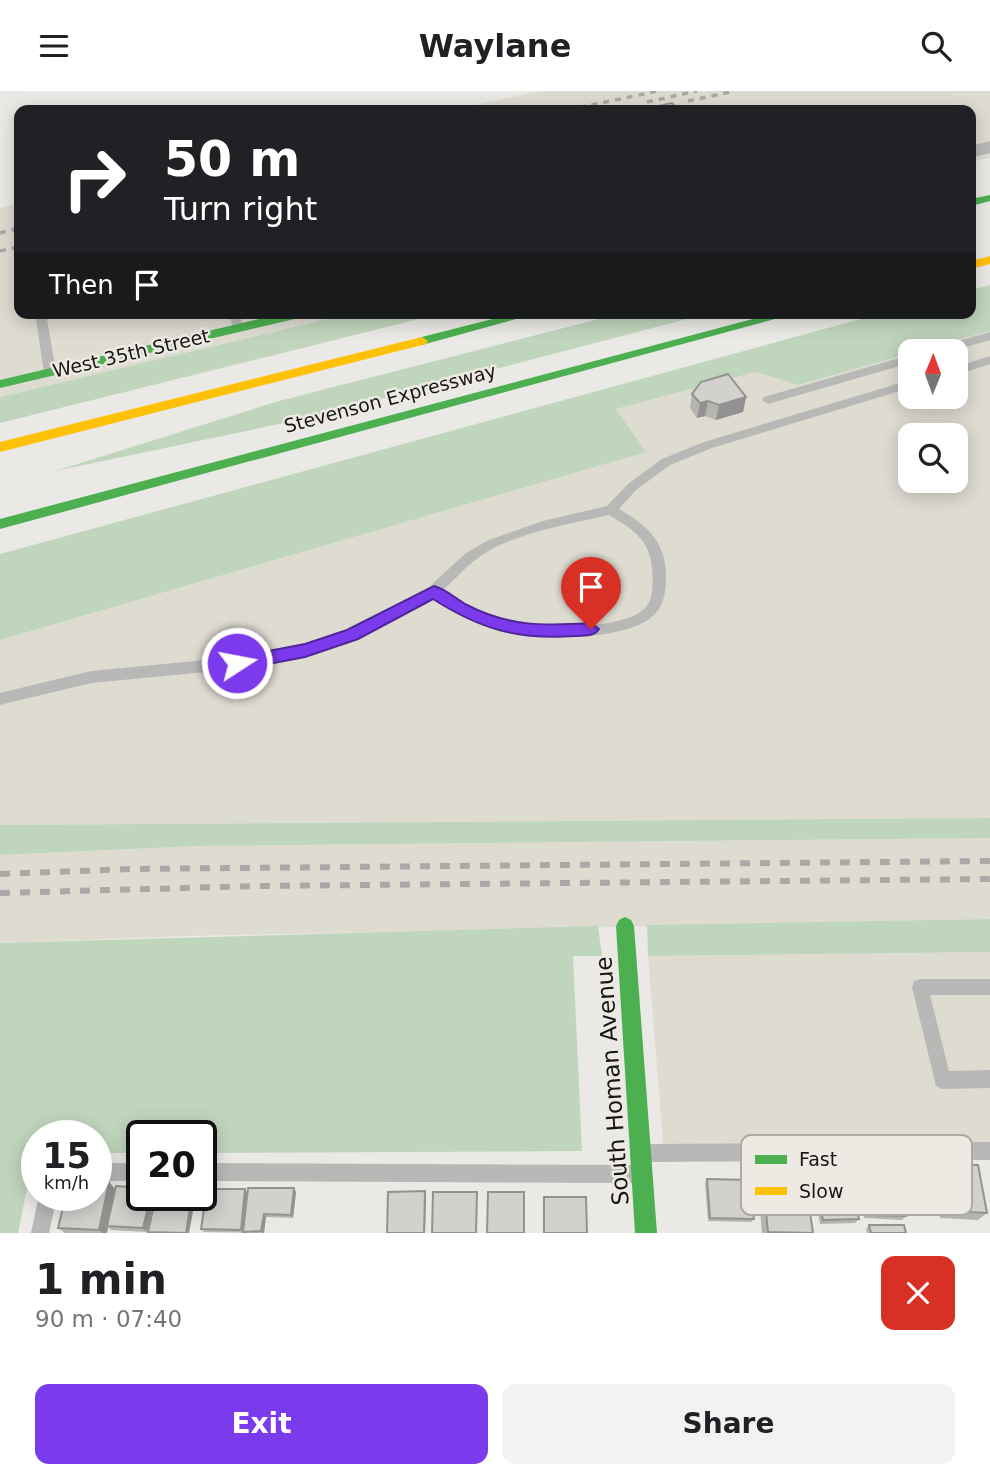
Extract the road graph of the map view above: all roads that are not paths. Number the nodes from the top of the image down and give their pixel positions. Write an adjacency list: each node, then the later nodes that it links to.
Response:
1 (41, 319): 10 (lane)
2 (508, 319): 14 (main road)
3 (769, 319): 16 (main road, Stevenson Expressway)
4 (235, 321): 10 (main road, West 35th Street)
5 (990, 336): 6 (lane)
6 (968, 342)
7 (990, 360): 9 (lane)
8 (898, 362): 13 (lane)
9 (968, 367)
10 (50, 372): 11 (main road, West 35th Street)
11 (0, 384)
12 (898, 388): 15 (lane)
13 (768, 400)
14 (0, 447)
15 (611, 510): 17 (lane); 17 (lane)
16 (0, 524)
17 (434, 591): 18 (lane)
18 (0, 699)
19 (625, 926): 25 (main road, South Homan Avenue)
20 (990, 987): 21 (lane)
21 (990, 1079)
22 (972, 1151): 23 (lane)
23 (990, 1151)
24 (741, 1152): 25 (lane)
25 (640, 1153): 27 (main road, South Homan Avenue)
26 (217, 1172): 27 (lane)
27 (641, 1174): 30 (main road, South Homan Avenue)
28 (45, 1211): 29 (lane)
29 (40, 1233)
30 (646, 1233)

